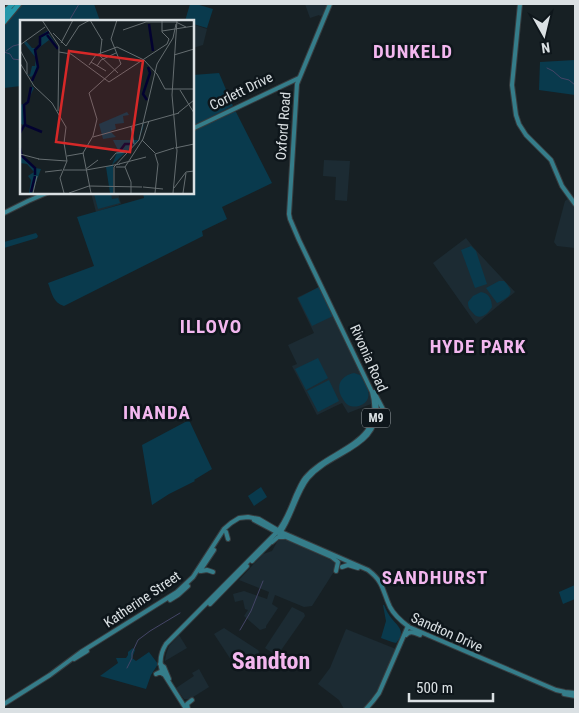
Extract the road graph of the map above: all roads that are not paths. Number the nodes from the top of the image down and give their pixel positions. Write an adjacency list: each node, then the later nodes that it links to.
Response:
1 (12, 4): 5 (highway)
2 (18, 4): 5 (highway); 6 (highway)
3 (520, 4): 8 (main road)
4 (330, 7): 7 (main road, Oxford Road / M9)
5 (4, 13)
6 (4, 22)
7 (298, 78): 9 (main road, Corlett Drive); 11 (main road, Corlett Drive); 18 (main road, Oxford Road / M9); 19 (main road, Oxford Road / M9)
8 (514, 78): 15 (main road); 15 (main road)
9 (231, 110): 10 (main road); 12 (main road, Corlett Drive)
10 (238, 113)
11 (194, 127)
12 (194, 127)
13 (39, 194): 17 (main road)
14 (43, 194): 17 (main road)
15 (572, 200)
16 (285, 208): 18 (main road)
17 (4, 213)
18 (290, 219): 19 (main road, Oxford Road / M9)
19 (294, 224): 20 (main road, Rivonia Road / M9); 22 (main road, Rivonia Road / M9)
20 (371, 385): 21 (main road, Rivonia Road / M9); 22 (main road)
21 (374, 392): 23 (main road); 26 (main road, Rivonia Road / M9)
22 (374, 400): 24 (main road, Rivonia Road / M9)
23 (384, 411)
24 (330, 458): 25 (main road, Rivonia Road / M9); 25 (main road)
25 (319, 465): 28 (main road, Rivonia Road / M9)
26 (288, 519): 28 (main road, Rivonia Road / M9); 30 (main road)
27 (270, 528): 28 (main road, Katherine Street); 29 (main road, Katherine Street); 32 (main road)
28 (280, 531): 30 (main road, Sandton Drive); 32 (main road, Rivonia Road / M9); 48 (main road, Katherine Street)
29 (226, 532): 31 (main road, Katherine Street); 31 (main road)
30 (292, 538): 32 (main road); 33 (main road, Sandton Drive)
31 (221, 540): 39 (main road, Katherine Street)
32 (271, 541): 34 (main road, Rivonia Road / M9); 36 (main road, Rivonia Road / M9)
33 (334, 557): 35 (main road, Sandton Drive); 35 (main road); 38 (main road, Sandton Drive); 40 (main road)
34 (250, 563): 36 (main road); 45 (main road, Rivonia Road / M9)
35 (352, 563): 50 (main road, Sandton Drive)
36 (245, 565): 43 (main road, Rivonia Road / M9)
37 (342, 567): 38 (main road)
38 (358, 568): 49 (main road, Sandton Drive)
39 (200, 571): 41 (main road); 44 (main road, Katherine Street)
40 (336, 571)
41 (214, 572)
42 (224, 578): 43 (main road)
43 (224, 586): 47 (main road, Rivonia Road / M9)
44 (183, 590): 46 (main road); 48 (main road, Katherine Street)
45 (219, 595): 47 (main road); 56 (main road, Rivonia Road / M9)
46 (183, 596)
47 (209, 601): 56 (main road, Rivonia Road / M9)
48 (132, 622): 55 (main road, Katherine Street); 64 (main road, Katherine Street)
49 (401, 624): 50 (main road, Sandton Drive); 52 (main road)
50 (408, 627): 51 (main road, Sandton Drive); 52 (main road); 61 (main road, Sandton Drive)
51 (420, 634): 52 (main road); 61 (main road, Sandton Drive)
52 (403, 638): 53 (main road); 66 (main road); 66 (main road)
53 (394, 644)
54 (72, 652): 55 (main road)
55 (77, 654): 64 (main road, Katherine Street)
56 (162, 656): 57 (main road); 58 (main road); 58 (main road, Rivonia Road / M9)
57 (156, 660)
58 (164, 672): 59 (main road); 60 (main road, Rivonia Road / M9); 65 (main road, Rivonia Road / M9)
59 (156, 674)
60 (177, 695): 63 (main road); 65 (main road, Rivonia Road / M9)
61 (574, 696)
62 (192, 700): 65 (main road)
63 (176, 701)
64 (4, 705)
65 (187, 709)
66 (368, 709)

